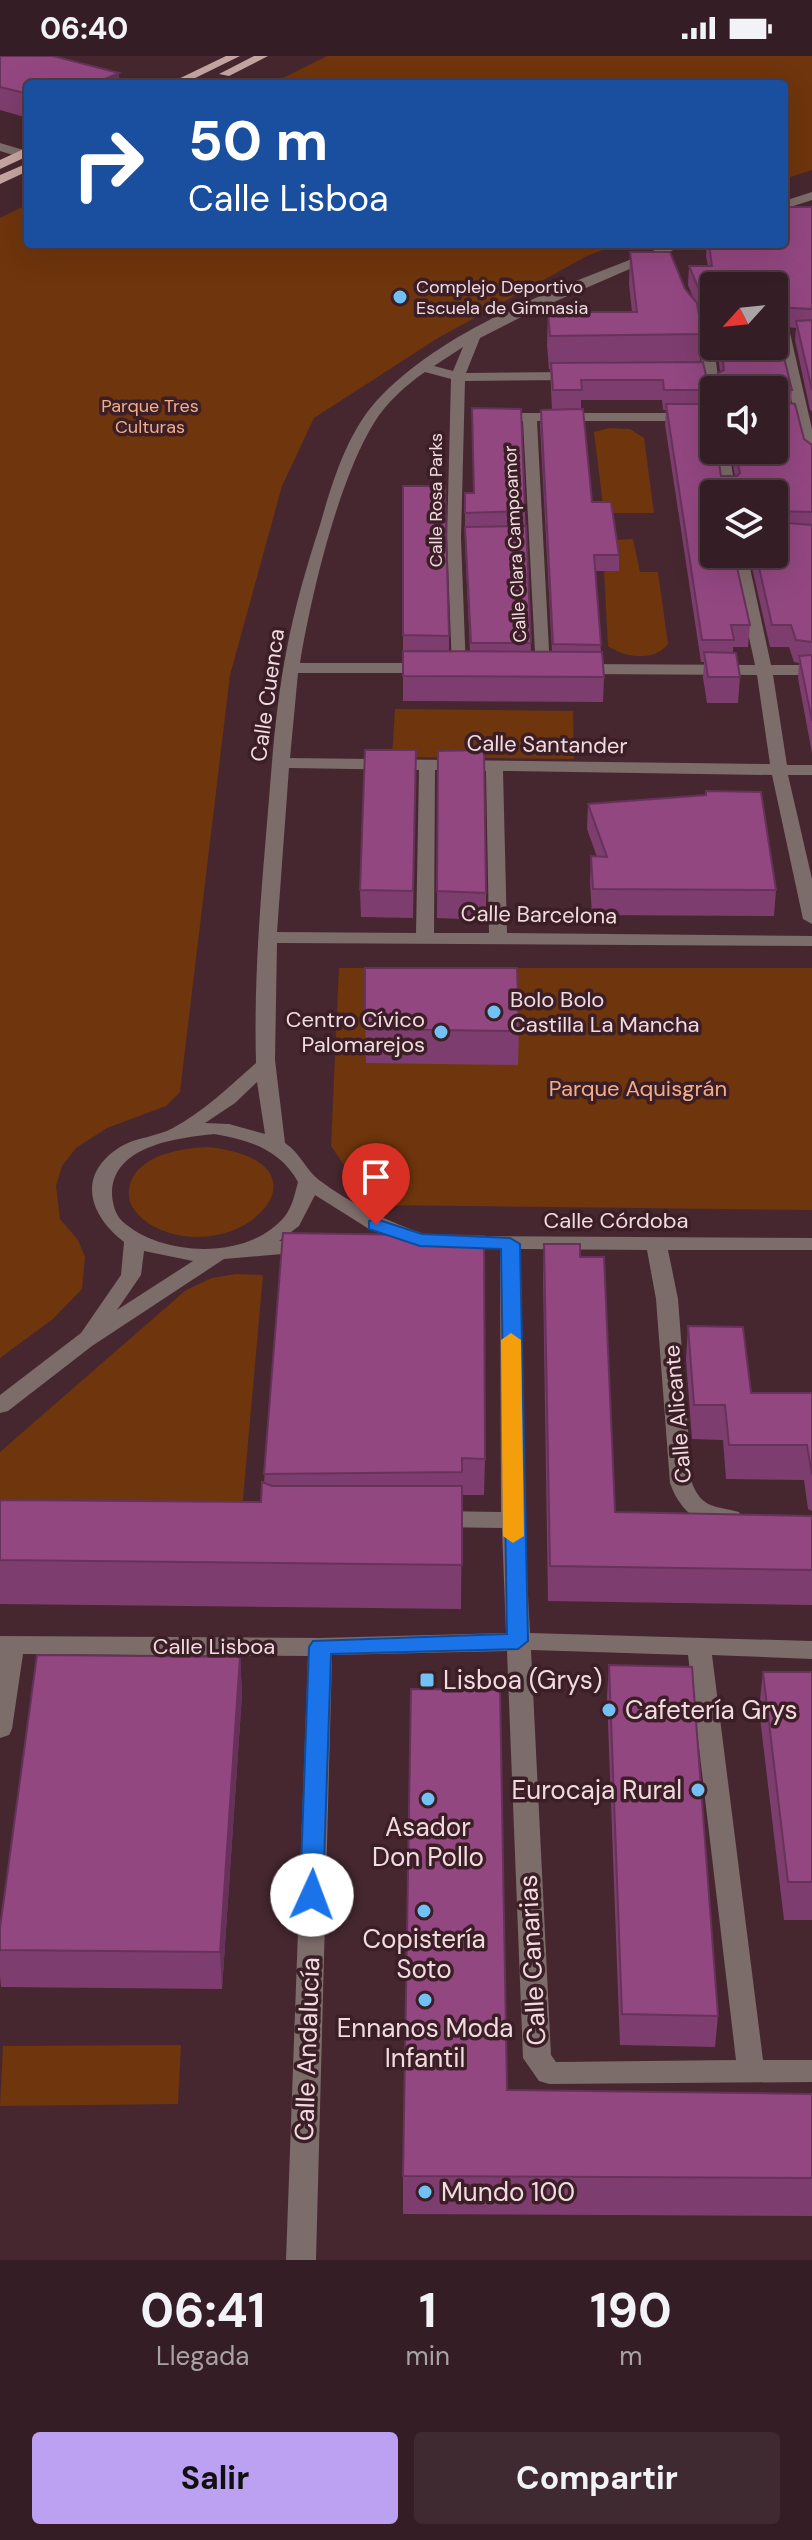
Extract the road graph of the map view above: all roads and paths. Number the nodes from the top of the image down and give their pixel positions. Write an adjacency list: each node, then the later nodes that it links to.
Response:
1 (235, 56): 3 (main road)
2 (263, 56): 4 (main road)
3 (183, 80)
4 (212, 80)
5 (0, 147): 6 (street)
6 (24, 152)
7 (24, 153): 8 (main road)
8 (0, 165)
9 (24, 169): 10 (main road)
10 (0, 180)
11 (812, 196): 12 (street)
12 (788, 204)
13 (672, 248): 14 (street)
14 (665, 251): 15 (street); 18 (street)
15 (671, 265)
16 (682, 293): 17 (street)
17 (700, 326)
18 (474, 336): 21 (street); 25 (street, Calle Rosa Parks)
19 (788, 349): 29 (street)
20 (711, 360): 23 (street)
21 (424, 367): 25 (street); 32 (street, Calle Cuenca)
22 (695, 375): 23 (street)
23 (711, 375)
24 (585, 376): 25 (street)
25 (458, 377): 26 (street, Calle Rosa Parks)
26 (456, 417): 27 (street); 32 (street, Calle Rosa Parks)
27 (530, 417): 28 (street); 33 (street, Calle Clara Campoamor)
28 (700, 417)
29 (801, 417): 30 (street)
30 (812, 459)
31 (742, 568): 33 (street)
32 (291, 668): 35 (street, Calle Cuenca)
33 (764, 670): 34 (street); 38 (street)
34 (812, 670)
35 (282, 763): 36 (street, Calle Santander); 41 (street, Calle Cuenca)
36 (427, 765): 37 (street, Calle Santander); 42 (street)
37 (494, 766): 38 (street, Calle Santander); 43 (street)
38 (779, 770): 39 (street, Calle Santander); 40 (street)
39 (812, 770)
40 (812, 919)
41 (266, 937): 42 (street, Calle Barcelona); 45 (street, Calle Cuenca)
42 (425, 937): 43 (street, Calle Barcelona)
43 (498, 938): 44 (street, Calle Barcelona)
44 (812, 941)
45 (265, 1065): 46 (street); 47 (street, Calle Cuenca)
46 (180, 1130): 47 (street); 49 (street)
47 (275, 1144): 48 (street)
48 (308, 1182): 50 (street, Calle Córdoba); 56 (street)
49 (135, 1239): 56 (street); 57 (street)
50 (420, 1240): 51 (street, Calle Córdoba); 52 (street, Calle Córdoba)
51 (359, 1243)
52 (510, 1244): 55 (street, Calle Córdoba); 61 (street)
53 (812, 1244): 55 (street, Calle Córdoba)
54 (328, 1245): 56 (street)
55 (657, 1245): 60 (street, Calle Alicante)
56 (229, 1251): 57 (street)
57 (84, 1341): 58 (street)
58 (0, 1406)
59 (417, 1519): 61 (street)
60 (758, 1519)
61 (513, 1520): 62 (street)
62 (518, 1641): 64 (street, Calle Lisboa); 65 (street, Calle Lisboa); 68 (street, Calle Canarias)
63 (6, 1645): 65 (street, Calle Lisboa); 67 (street)
64 (699, 1646): 66 (street, Calle Lisboa); 68 (street)
65 (320, 1647): 70 (street, Calle Andalucía)
66 (812, 1650)
67 (0, 1729)
68 (751, 2070): 69 (street, Calle Canarias)
69 (812, 2071)
70 (301, 2260)

